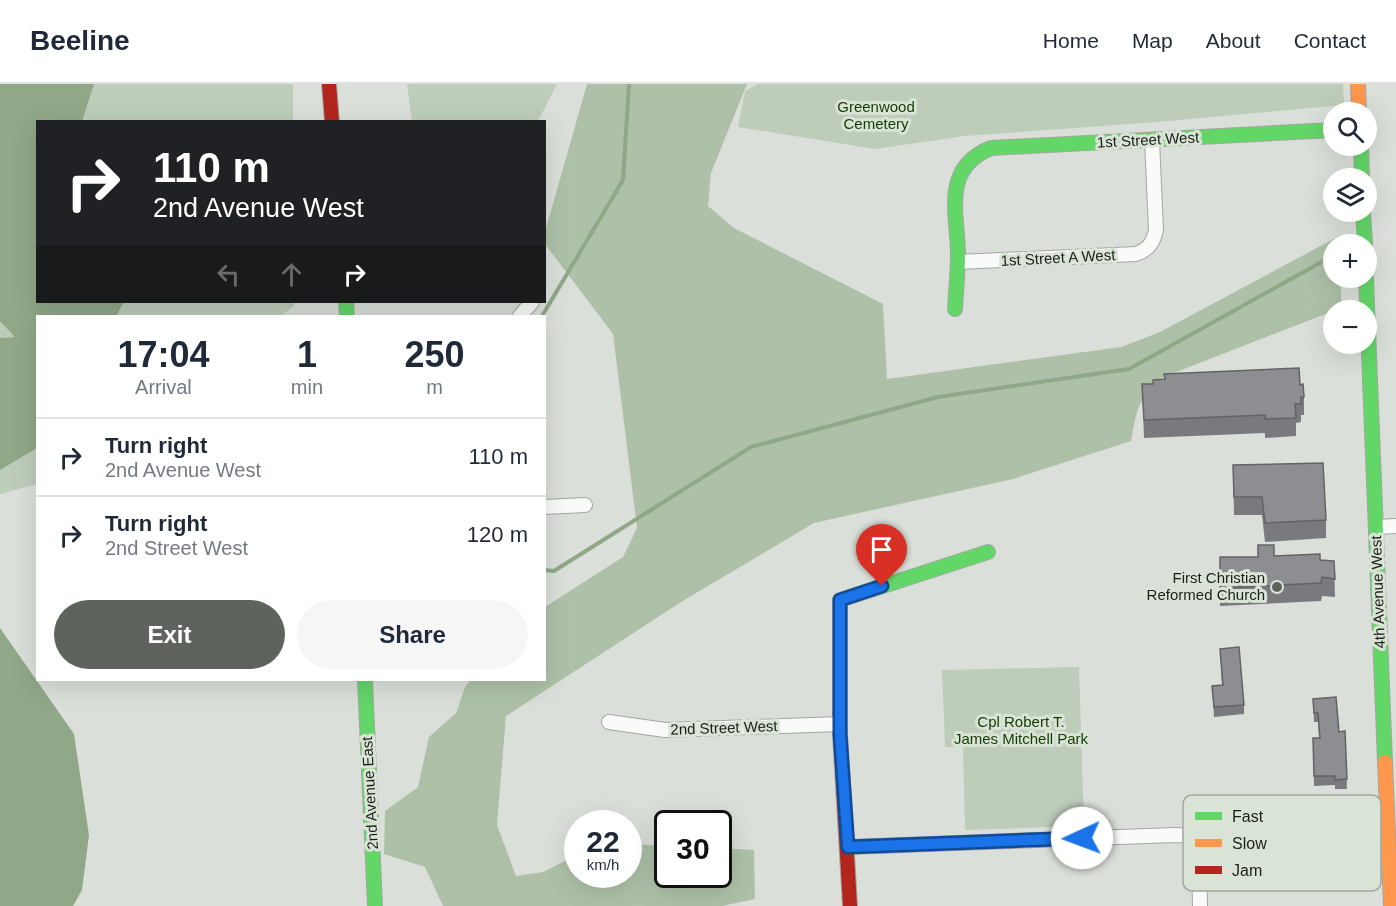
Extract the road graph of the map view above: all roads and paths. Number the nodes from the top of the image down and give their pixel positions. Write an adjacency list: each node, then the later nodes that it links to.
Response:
1 (329, 84): 4 (street)
2 (1358, 84): 3 (street)
3 (1359, 102)
4 (332, 120)
5 (1323, 131): 6 (street, 1st Street West)
6 (1152, 140): 7 (street, 1st Street West); 7 (street, 1st Street A West)
7 (958, 262): 10 (street)
8 (1366, 288): 15 (street, 4th Avenue West)
9 (531, 303): 11 (street)
10 (955, 309)
11 (521, 315)
12 (585, 505): 13 (street)
13 (546, 507)
14 (1396, 526): 15 (street)
15 (1376, 527): 26 (street, 4th Avenue West)
16 (988, 552): 19 (street)
17 (365, 681): 23 (street, 2nd Avenue East)
18 (609, 722): 19 (street, 2nd Street West)
19 (840, 724): 21 (street)
20 (1183, 835): 21 (street)
21 (848, 847): 24 (street)
22 (1200, 891): 25 (street)
23 (375, 906)
24 (850, 906)
25 (1200, 906)
26 (1391, 906)

